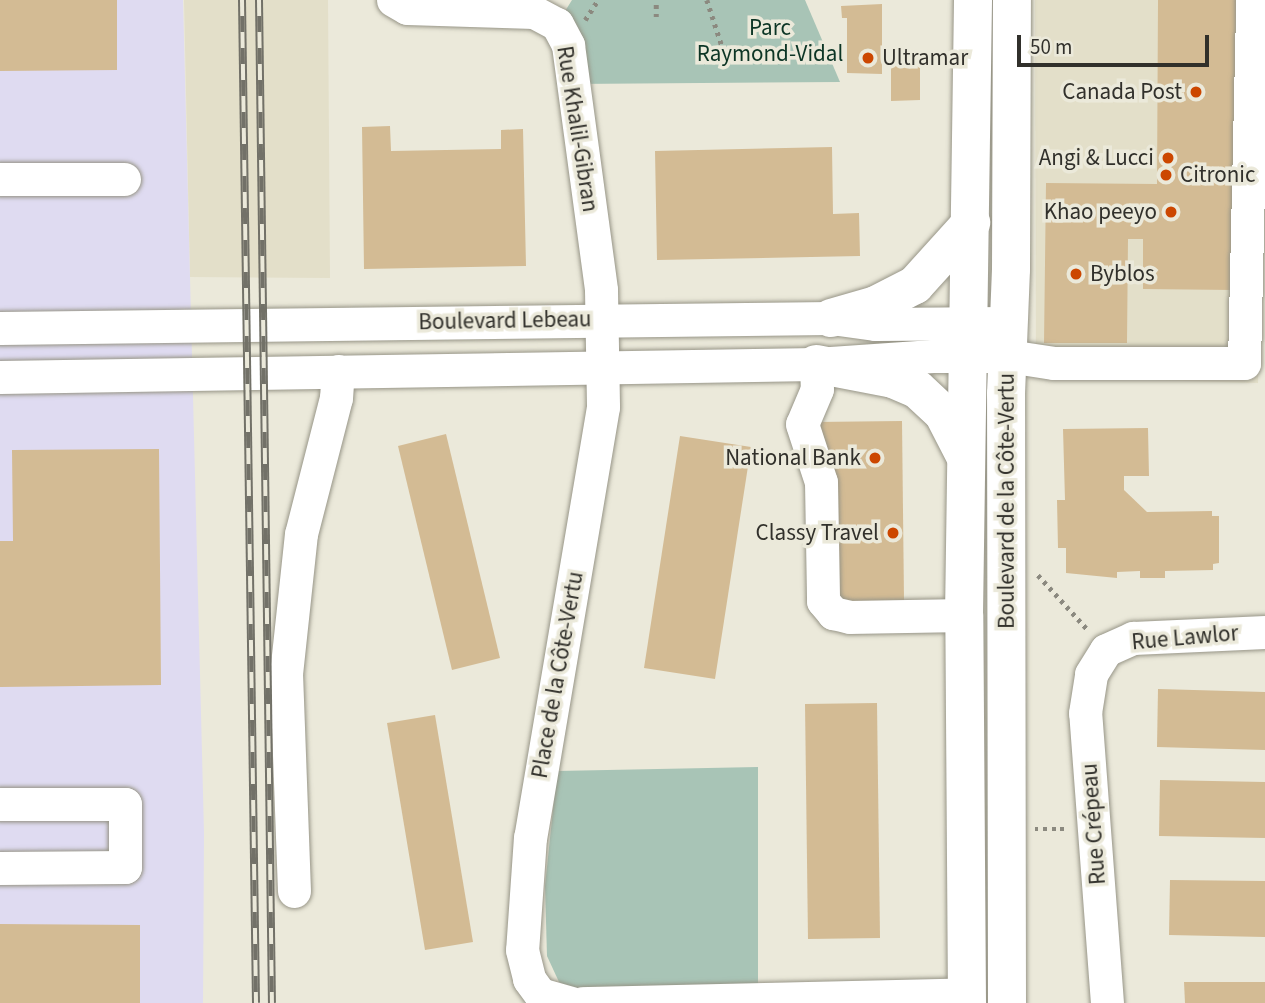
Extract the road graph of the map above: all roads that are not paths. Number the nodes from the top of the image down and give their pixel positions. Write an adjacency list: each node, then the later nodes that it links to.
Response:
1 (393, 0): 9 (street, Rue Khalil-Gibran)
2 (973, 0): 7 (main road, Boulevard de la Côte-Vertu)
3 (1012, 0): 12 (main road, Boulevard de la Côte-Vertu)
4 (1252, 0): 12 (street, Boulevard Lebeau)
5 (0, 179): 6 (street)
6 (124, 179)
7 (971, 223): 8 (main road); 11 (main road, Boulevard de la Côte-Vertu)
8 (831, 318): 9 (street, Boulevard Lebeau); 11 (street, Boulevard Lebeau)
9 (603, 320): 10 (street, Boulevard Lebeau); 14 (street, Place de la Côte-Vertu)
10 (0, 328)
11 (968, 339): 12 (street, Boulevard Lebeau); 13 (street, Boulevard Lebeau); 17 (main road, Boulevard de la Côte-Vertu)
12 (1009, 340): 28 (main road, Boulevard de la Côte-Vertu)
13 (816, 364): 14 (street, Boulevard Lebeau); 17 (main road); 18 (street)
14 (604, 368): 15 (street, Boulevard Lebeau); 26 (street, Place de la Côte-Vertu)
15 (338, 371): 16 (street, Boulevard Lebeau); 23 (street)
16 (0, 377)
17 (965, 456): 18 (main road, Boulevard de la Côte-Vertu)
18 (964, 615): 24 (main road, Boulevard de la Côte-Vertu)
19 (1265, 632): 20 (street, Rue Lawlor)
20 (1100, 644): 29 (street, Rue Crépeau)
21 (0, 804): 22 (street)
22 (0, 868)
23 (294, 891)
24 (967, 998): 25 (street)
25 (755, 1001): 27 (street)
26 (572, 1003)
27 (583, 1003)
28 (1007, 1003)
29 (1107, 1003)

